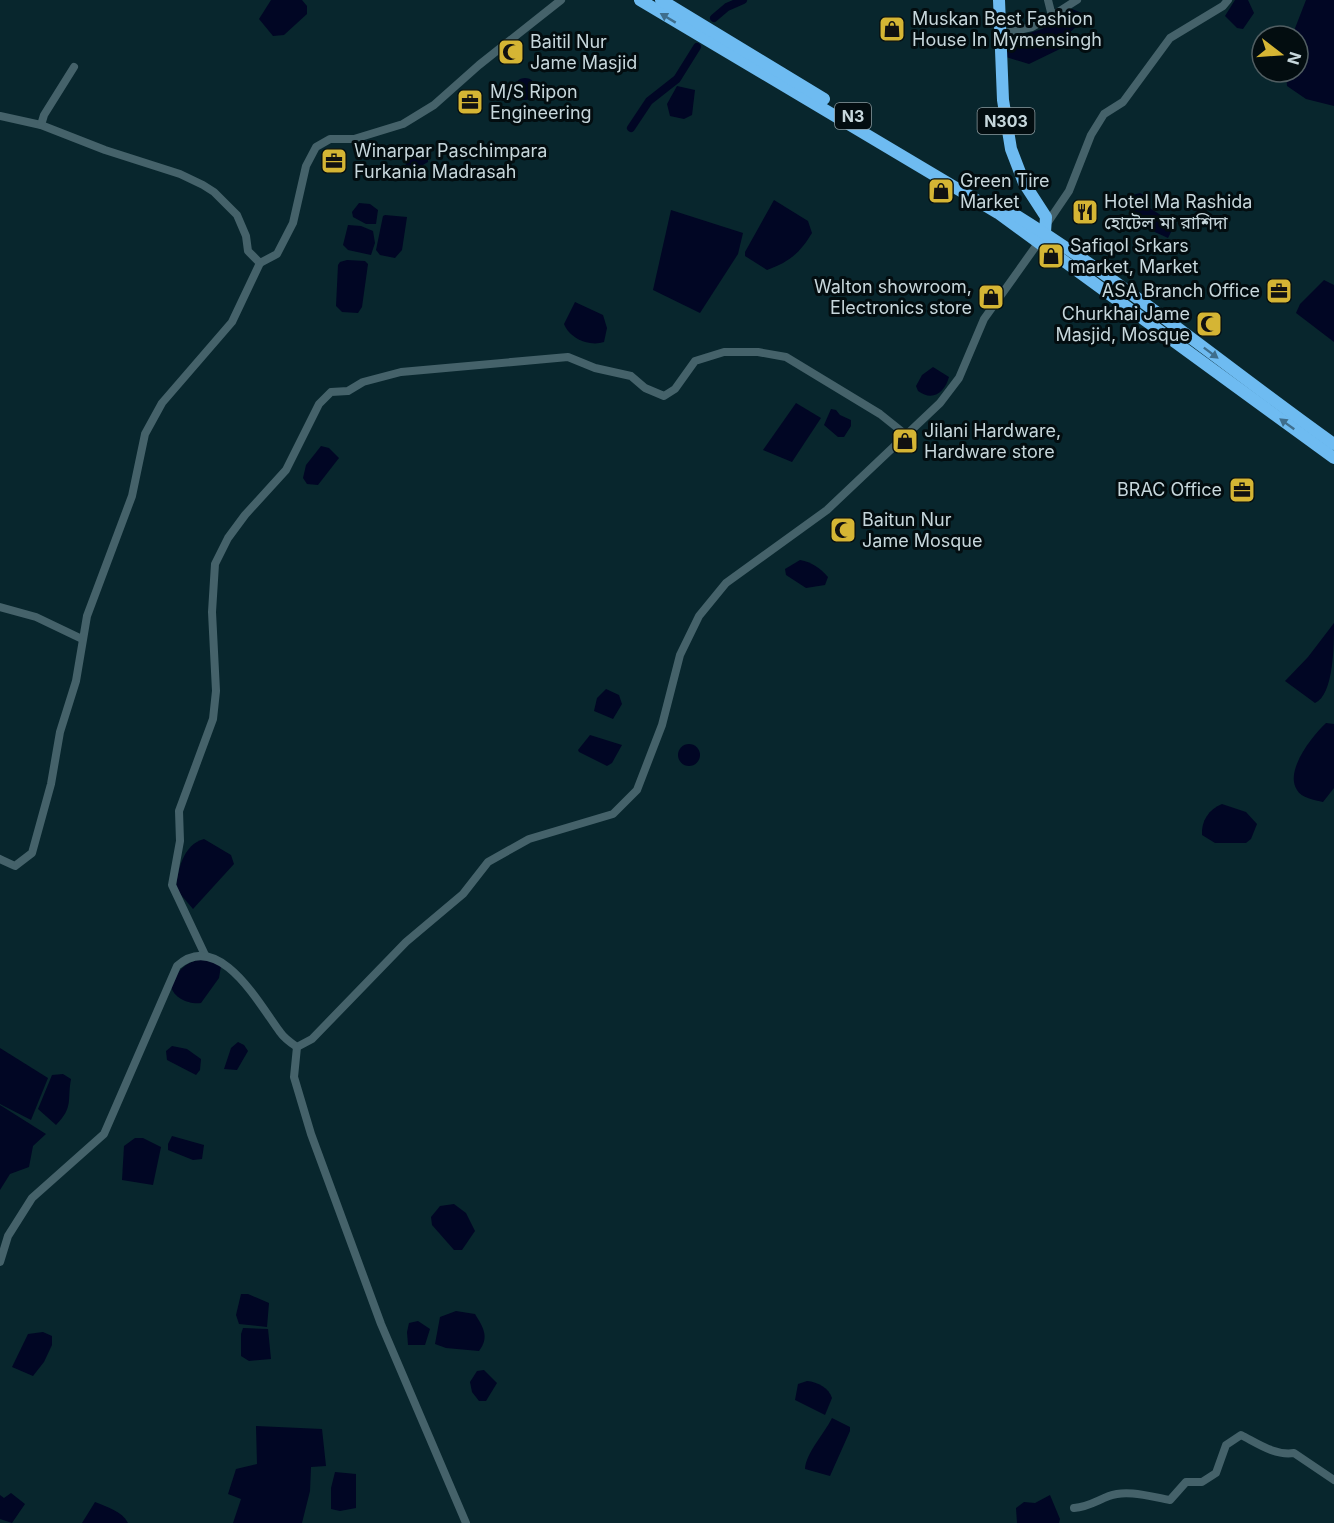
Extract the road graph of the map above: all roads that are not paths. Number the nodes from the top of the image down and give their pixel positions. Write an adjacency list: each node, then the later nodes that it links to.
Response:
1 (561, 0): 14 (street)
2 (640, 0): 13 (highway, N3, one-way to 2)
3 (661, 0): 13 (highway, N3)
4 (999, 0): 9 (highway, N303)
5 (1048, 0): 8 (street)
6 (1077, 0): 8 (street)
7 (1228, 0): 13 (street)
8 (1055, 14): 9 (street)
9 (1001, 34): 13 (highway, N303)
10 (74, 67): 12 (street)
11 (0, 116): 12 (street)
12 (41, 125): 14 (street)
13 (1044, 232): 15 (street); 16 (highway, N3, one-way to 16); 17 (highway, N3, one-way to 13)
14 (260, 263): 19 (street)
15 (905, 434): 21 (street); 22 (street)
16 (1334, 444)
17 (1334, 458)
18 (0, 607): 19 (street)
19 (82, 639): 20 (street)
20 (0, 859)
21 (205, 955): 22 (street); 23 (street)
22 (297, 1047): 26 (street)
23 (0, 1262)
24 (1334, 1480): 25 (street)
25 (1074, 1508)
26 (466, 1523)

